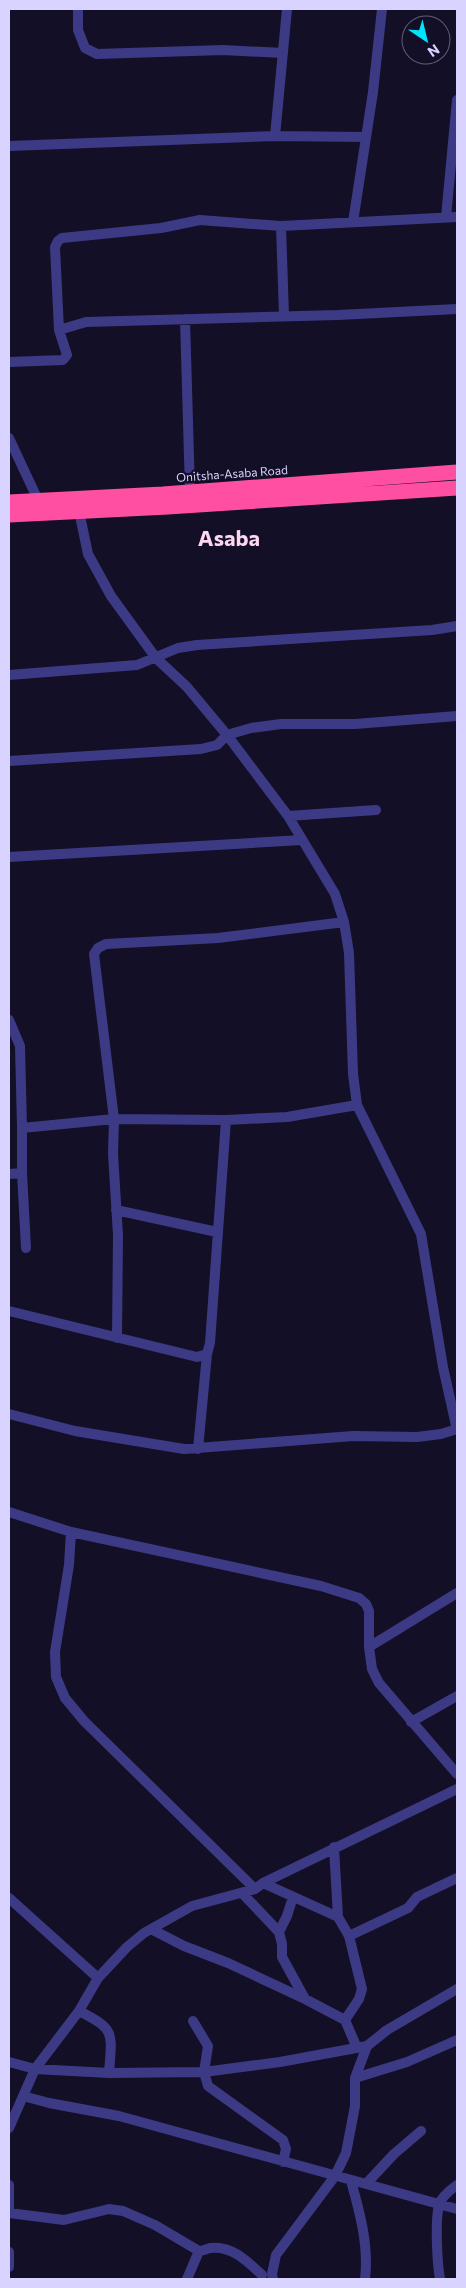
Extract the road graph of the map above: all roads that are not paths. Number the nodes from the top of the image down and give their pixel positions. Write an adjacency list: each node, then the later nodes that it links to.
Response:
1 (78, 9): 4 (street)
2 (287, 9): 4 (street)
3 (382, 9): 7 (street)
4 (283, 53): 6 (street)
5 (457, 100): 9 (street)
6 (275, 136): 7 (street); 8 (street)
7 (366, 136): 10 (street)
8 (9, 146)
9 (452, 217): 10 (street)
10 (354, 222): 11 (street)
11 (281, 226): 13 (street); 15 (street)
12 (457, 309): 13 (street)
13 (284, 316): 14 (street)
14 (184, 319): 15 (street); 21 (street)
15 (59, 330): 16 (street)
16 (9, 362)
17 (9, 438): 23 (street)
18 (457, 472): 19 (highway, Onitsha-Asaba Road)
19 (373, 478): 21 (highway, Onitsha-Asaba Road); 22 (highway)
20 (457, 488): 22 (highway)
21 (190, 491): 23 (highway, Onitsha-Asaba Road)
22 (378, 493): 25 (highway)
23 (38, 500): 24 (highway, Onitsha-Asaba Road)
24 (9, 502)
25 (79, 511): 26 (highway); 28 (street)
26 (9, 515)
27 (457, 626): 28 (street)
28 (156, 658): 29 (street); 31 (street)
29 (9, 675)
30 (457, 716): 31 (street)
31 (227, 735): 32 (street); 34 (street)
32 (9, 761)
33 (376, 810): 34 (street)
34 (288, 816): 35 (street)
35 (302, 840): 36 (street); 37 (street)
36 (9, 857)
37 (344, 922): 41 (street); 42 (street)
38 (9, 1020): 40 (street)
39 (9, 1046): 40 (street)
40 (20, 1046): 44 (street)
41 (357, 1106): 43 (street); 54 (street)
42 (114, 1119): 43 (street); 44 (street); 47 (street)
43 (226, 1120): 48 (street)
44 (22, 1128): 45 (street)
45 (22, 1173): 46 (street); 49 (street)
46 (9, 1174)
47 (116, 1210): 48 (street); 51 (street)
48 (217, 1232): 52 (street)
49 (26, 1248)
50 (9, 1312): 51 (street)
51 (117, 1338): 52 (street)
52 (207, 1354): 55 (street)
53 (9, 1414): 55 (street)
54 (457, 1430): 55 (street)
55 (198, 1449)
56 (9, 1512): 57 (street)
57 (71, 1532): 59 (street); 66 (street)
58 (457, 1593): 59 (street)
59 (369, 1647): 61 (street)
60 (457, 1696): 61 (street)
61 (411, 1722): 62 (street)
62 (457, 1774)
63 (457, 1789): 64 (street)
64 (334, 1847): 66 (street); 70 (street)
65 (457, 1878): 73 (street)
66 (259, 1886): 67 (street); 68 (street)
67 (243, 1894): 71 (street); 72 (street)
68 (293, 1897): 70 (street); 72 (street)
69 (9, 1898): 74 (street)
70 (338, 1917): 73 (street)
71 (151, 1929): 74 (street); 76 (street)
72 (279, 1932): 76 (street)
73 (348, 1936): 78 (street)
74 (98, 1978): 77 (street)
75 (457, 1989): 81 (street)
76 (304, 1999): 78 (street)
77 (79, 2011): 83 (street); 85 (street)
78 (345, 2020): 81 (street)
79 (193, 2022): 84 (street)
80 (457, 2040): 86 (street)
81 (362, 2047): 84 (street); 86 (street)
82 (9, 2062): 83 (street)
83 (35, 2069): 85 (street); 87 (street)
84 (204, 2072): 85 (street); 90 (street)
85 (109, 2073)
86 (356, 2078): 91 (street)
87 (23, 2096): 88 (street); 90 (street)
88 (9, 2128)
89 (421, 2131): 93 (street)
90 (283, 2162): 91 (street)
91 (335, 2176): 92 (street); 102 (street)
92 (351, 2181): 93 (street); 104 (street)
93 (366, 2184): 96 (street)
94 (9, 2185): 98 (street)
95 (457, 2185): 96 (street)
96 (439, 2204): 97 (street); 105 (street)
97 (457, 2209)
98 (9, 2212): 99 (street)
99 (199, 2251): 102 (street); 103 (street)
100 (9, 2252): 101 (street)
101 (9, 2267)
102 (266, 2277)
103 (187, 2279)
104 (365, 2279)
105 (440, 2279)

